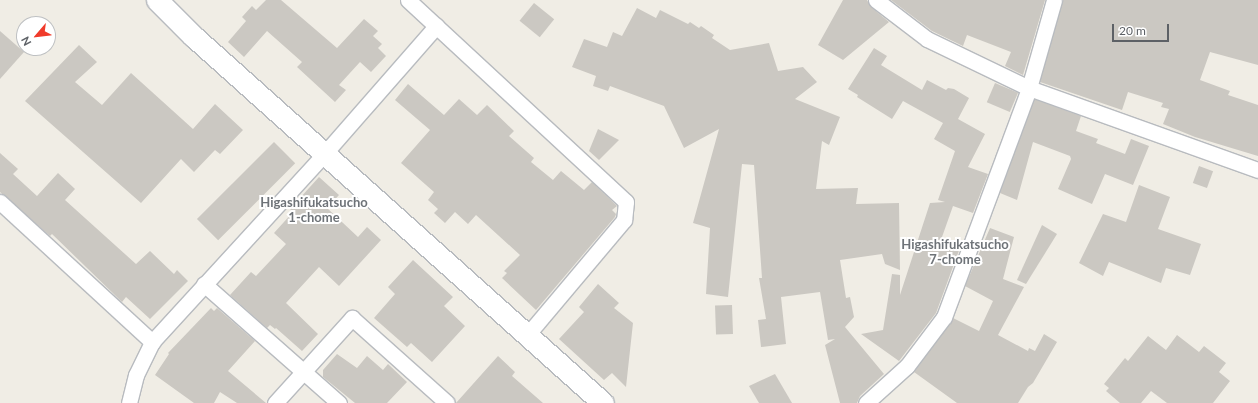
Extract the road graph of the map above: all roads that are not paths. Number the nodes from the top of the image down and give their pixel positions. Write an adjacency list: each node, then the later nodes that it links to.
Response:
1 (157, 0): 7 (street)
2 (408, 0): 5 (street)
3 (876, 0): 6 (street)
4 (1054, 0): 6 (street)
5 (436, 26): 7 (street); 11 (street)
6 (1029, 88): 8 (street); 19 (street)
7 (325, 153): 10 (street); 11 (street)
8 (1258, 170)
9 (0, 202): 12 (street)
10 (204, 284): 12 (street); 13 (street)
11 (527, 335): 18 (street)
12 (152, 342): 14 (street)
13 (302, 370): 15 (street); 16 (street); 17 (street)
14 (129, 403)
15 (275, 403)
16 (340, 403)
17 (447, 403)
18 (603, 403)
19 (866, 403)

